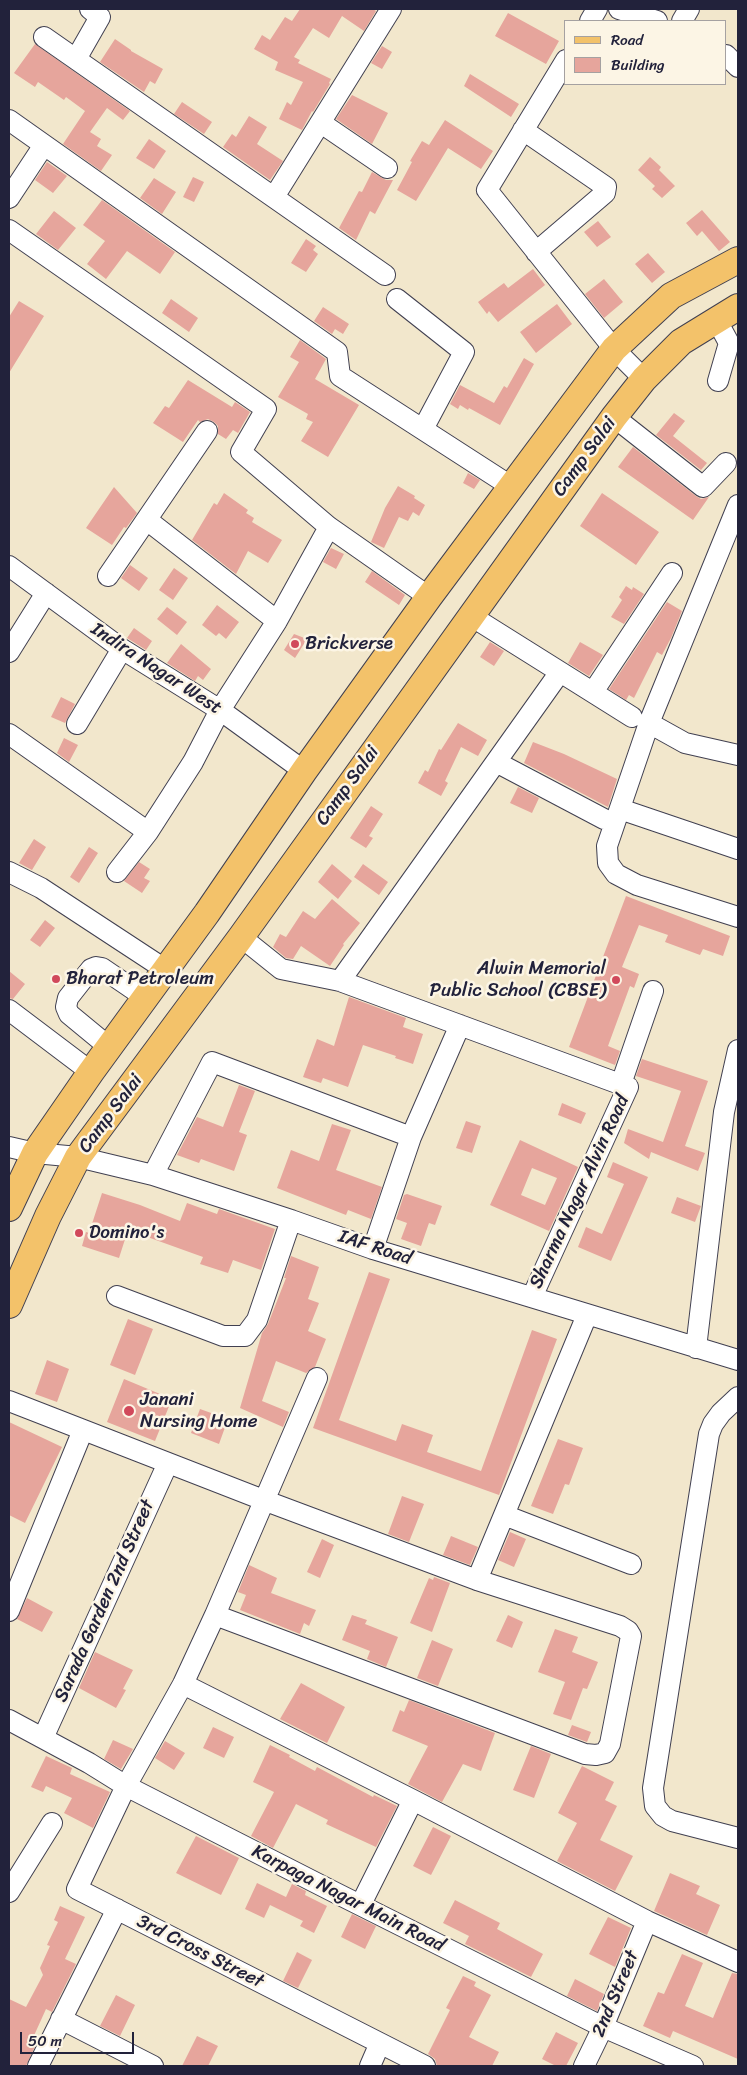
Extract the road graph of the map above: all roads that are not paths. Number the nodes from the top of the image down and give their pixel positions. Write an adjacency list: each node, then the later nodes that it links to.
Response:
1 (90, 9): 10 (street)
2 (391, 9): 13 (street)
3 (597, 9): 6 (street)
4 (619, 9): 7 (street)
5 (689, 9): 8 (street)
6 (591, 20)
7 (654, 20)
8 (683, 20)
9 (44, 37): 10 (street)
10 (76, 59): 17 (street)
11 (564, 63): 14 (street)
12 (9, 120): 15 (street)
13 (321, 123): 16 (street); 17 (street)
14 (523, 130): 20 (street); 20 (street)
15 (44, 145): 18 (street); 29 (street)
16 (387, 168)
17 (274, 197): 22 (street)
18 (9, 198)
19 (9, 230): 35 (street)
20 (536, 252): 25 (street)
21 (738, 260): 25 (main road, Camp Salai)
22 (385, 275)
23 (397, 299): 29 (street)
24 (727, 313): 26 (main road, Camp Salai); 27 (street)
25 (614, 349): 26 (street); 32 (main road, Camp Salai)
26 (644, 379): 28 (main road, Camp Salai)
27 (718, 381)
28 (614, 417): 31 (street); 41 (main road, Camp Salai)
29 (423, 429): 32 (street)
30 (207, 432): 34 (street)
31 (726, 463)
32 (512, 487): 40 (main road, Camp Salai)
33 (738, 505): 48 (street)
34 (147, 520): 38 (street); 42 (street)
35 (329, 526): 40 (street); 42 (street)
36 (9, 566): 39 (street, Indira Nagar West)
37 (672, 573): 46 (street)
38 (108, 576)
39 (46, 593): 43 (street, Indira Nagar West); 44 (street)
40 (430, 597): 53 (main road, Camp Salai)
41 (471, 616): 45 (street); 60 (main road, Camp Salai)
42 (277, 621): 47 (street)
43 (122, 649): 47 (street, Indira Nagar West); 49 (street)
44 (9, 652)
45 (560, 672): 46 (street); 52 (street)
46 (593, 692): 48 (street)
47 (220, 710): 53 (street, Indira Nagar West); 55 (street)
48 (641, 720): 51 (street); 54 (street)
49 (77, 724)
50 (9, 734): 55 (street)
51 (738, 755)
52 (496, 762): 54 (street); 62 (street)
53 (304, 771): 61 (main road, Camp Salai)
54 (612, 814): 56 (street); 59 (street)
55 (148, 832): 58 (street)
56 (738, 849)
57 (9, 872): 61 (street)
58 (117, 872)
59 (738, 916)
60 (241, 937): 62 (street); 75 (main road, Camp Salai)
61 (166, 970): 64 (main road, Camp Salai)
62 (340, 981): 66 (street)
63 (653, 991): 70 (street, Sharma Nagar Alvin Road)
64 (146, 998): 67 (main road, Camp Salai); 67 (street)
65 (9, 1010): 69 (street)
66 (460, 1025): 70 (street); 72 (street)
67 (110, 1047): 69 (main road, Camp Salai)
68 (738, 1050): 71 (street)
69 (91, 1072): 74 (main road, Camp Salai)
70 (624, 1085): 81 (street, Sharma Nagar Alvin Road)
71 (731, 1112): 84 (street)
72 (411, 1137): 76 (street); 79 (street)
73 (9, 1147): 74 (street, IAF Road)
74 (36, 1153): 75 (street, IAF Road); 77 (main road, Camp Salai)
75 (78, 1157): 76 (street, IAF Road); 82 (main road, Camp Salai)
76 (153, 1175): 78 (street, IAF Road)
77 (9, 1208)
78 (291, 1220): 79 (street, IAF Road); 80 (street)
79 (373, 1248): 81 (street, IAF Road)
80 (117, 1296)
81 (532, 1297): 83 (street, IAF Road)
82 (9, 1305)
83 (587, 1315): 84 (street, IAF Road); 92 (street)
84 (688, 1345): 85 (street, IAF Road)
85 (738, 1360)
86 (317, 1378): 91 (street)
87 (738, 1397): 103 (street)
88 (9, 1401): 89 (street)
89 (84, 1430): 90 (street); 95 (street)
90 (168, 1463): 91 (street); 99 (street, Sarada Garden 2nd Street)
91 (266, 1501): 94 (street); 96 (street)
92 (504, 1515): 93 (street); 94 (street)
93 (631, 1564)
94 (477, 1580): 96 (street)
95 (11, 1601)
96 (215, 1615): 97 (street)
97 (183, 1684): 100 (street); 101 (street)
98 (9, 1720): 99 (street, Karpaga Nagar Main Road)
99 (43, 1738): 100 (street, Karpaga Nagar Main Road)
100 (126, 1786): 105 (street, Karpaga Nagar Main Road); 106 (street, 3rd Cross Street)
101 (413, 1800): 105 (street); 107 (street)
102 (52, 1823): 104 (street)
103 (738, 1838)
104 (9, 1892)
105 (360, 1904): 110 (street, Karpaga Nagar Main Road)
106 (116, 1909): 109 (street); 111 (street, 3rd Cross Street)
107 (647, 1921): 108 (street); 110 (street, 2nd Street)
108 (738, 1962)
109 (61, 2019): 112 (street); 113 (street)
110 (603, 2027): 116 (street, 2nd Street); 117 (street, Karpaga Nagar Main Road)
111 (380, 2043): 114 (street); 115 (street, 3rd Cross Street)
112 (38, 2066)
113 (153, 2066)
114 (370, 2066)
115 (426, 2066)
116 (584, 2066)
117 (693, 2066)

